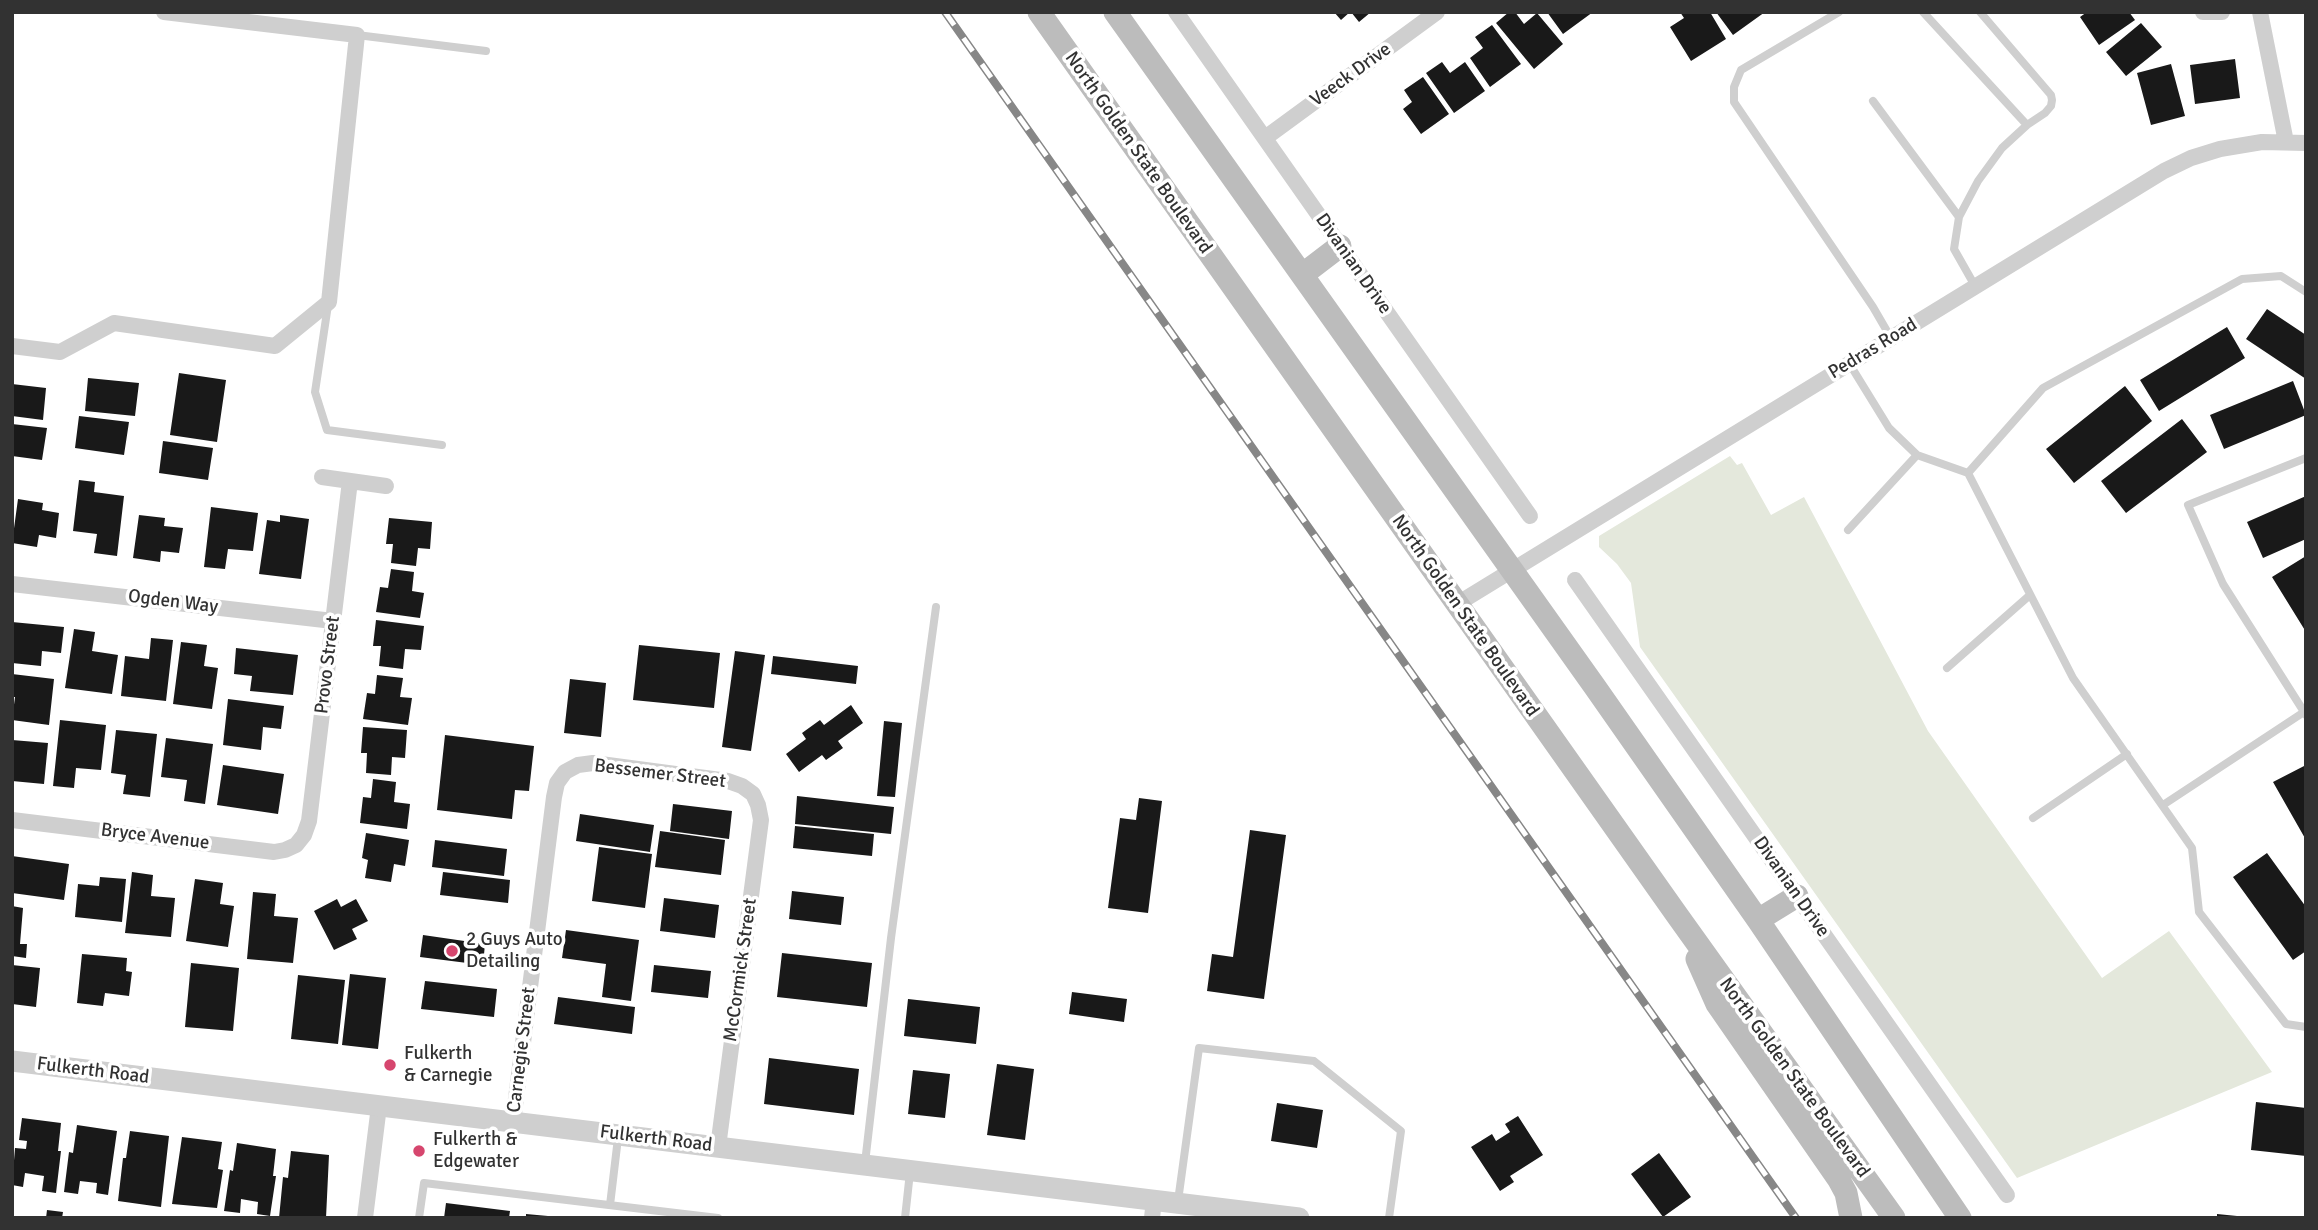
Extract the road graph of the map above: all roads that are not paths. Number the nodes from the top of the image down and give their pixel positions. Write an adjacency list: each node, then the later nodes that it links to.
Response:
1 (164, 12): 12 (street)
2 (1039, 12): 41 (main road, North Golden State Boulevard)
3 (1115, 12): 21 (main road)
4 (1176, 12): 16 (street, Divanian Drive)
5 (1437, 12): 16 (street, Veeck Drive)
6 (1839, 12): 25 (lane)
7 (1923, 12): 15 (lane)
8 (1980, 12): 15 (lane)
9 (2203, 12): 10 (street)
10 (2222, 12)
11 (2260, 12): 17 (street)
12 (357, 35): 13 (lane); 24 (street)
13 (486, 51)
14 (1873, 101): 19 (lane)
15 (2027, 125): 19 (lane)
16 (1265, 138): 20 (street, Divanian Drive)
17 (2286, 142): 18 (street, Pedras Road); 22 (street, Pedras Road)
18 (2306, 143)
19 (1959, 217): 22 (lane)
20 (1340, 246): 21 (main road); 35 (street, Divanian Drive)
21 (1302, 275): 37 (main road)
22 (1975, 286): 25 (street, Pedras Road)
23 (2306, 292): 31 (lane)
24 (329, 302): 26 (street); 28 (lane)
25 (1891, 338): 27 (street, Pedras Road)
26 (12, 346)
27 (1849, 363): 29 (lane); 37 (street, Pedras Road)
28 (442, 445)
29 (1917, 455): 31 (lane); 36 (lane)
30 (2306, 458): 45 (lane)
31 (1968, 473): 40 (lane)
32 (322, 477): 33 (street)
33 (350, 481): 34 (street); 43 (street, Provo Street)
34 (386, 486)
35 (1530, 516)
36 (1848, 530)
37 (1512, 570): 41 (street, Pedras Road); 55 (main road)
38 (1575, 580): 53 (street, Divanian Drive)
39 (12, 583): 43 (street, Ogden Way)
40 (2030, 595): 44 (lane); 46 (lane)
41 (1457, 604): 54 (main road, North Golden State Boulevard)
42 (936, 607): 62 (lane)
43 (333, 621): 52 (street, Provo Street)
44 (1947, 667)
45 (2305, 713): 49 (lane)
46 (2126, 754): 49 (lane); 50 (lane)
47 (565, 772): 48 (street, Bessemer Street); 59 (street, Carnegie Street)
48 (753, 794): 61 (street, McCormick Street)
49 (2162, 805): 56 (lane)
50 (2033, 818)
51 (12, 820): 52 (street, Bryce Avenue)
52 (296, 845)
53 (1797, 895): 55 (main road); 64 (street, Divanian Drive)
54 (1677, 915): 75 (main road); 76 (main road, North Golden State Boulevard)
55 (1758, 920): 68 (main road)
56 (2306, 1027)
57 (12, 1061): 58 (street, Fulkerth Road)
58 (379, 1106): 59 (street, Fulkerth Road); 69 (street)
59 (513, 1122): 60 (street, Fulkerth Road)
60 (618, 1135): 61 (street, Fulkerth Road); 66 (lane)
61 (718, 1147): 62 (street, Fulkerth Road)
62 (864, 1165): 63 (street, Fulkerth Road)
63 (911, 1170): 67 (street, Fulkerth Road); 72 (lane)
64 (2007, 1195)
65 (1177, 1203): 67 (street, Fulkerth Road); 73 (street, Fulkerth Road); 74 (lane)
66 (610, 1205): 70 (lane); 71 (lane)
67 (1153, 1209)
68 (1956, 1212): 77 (main road)
69 (365, 1218)
70 (419, 1218)
71 (718, 1218)
72 (905, 1218)
73 (1299, 1218)
74 (1389, 1218)
75 (1851, 1218)
76 (1894, 1218)
77 (1976, 1218)

